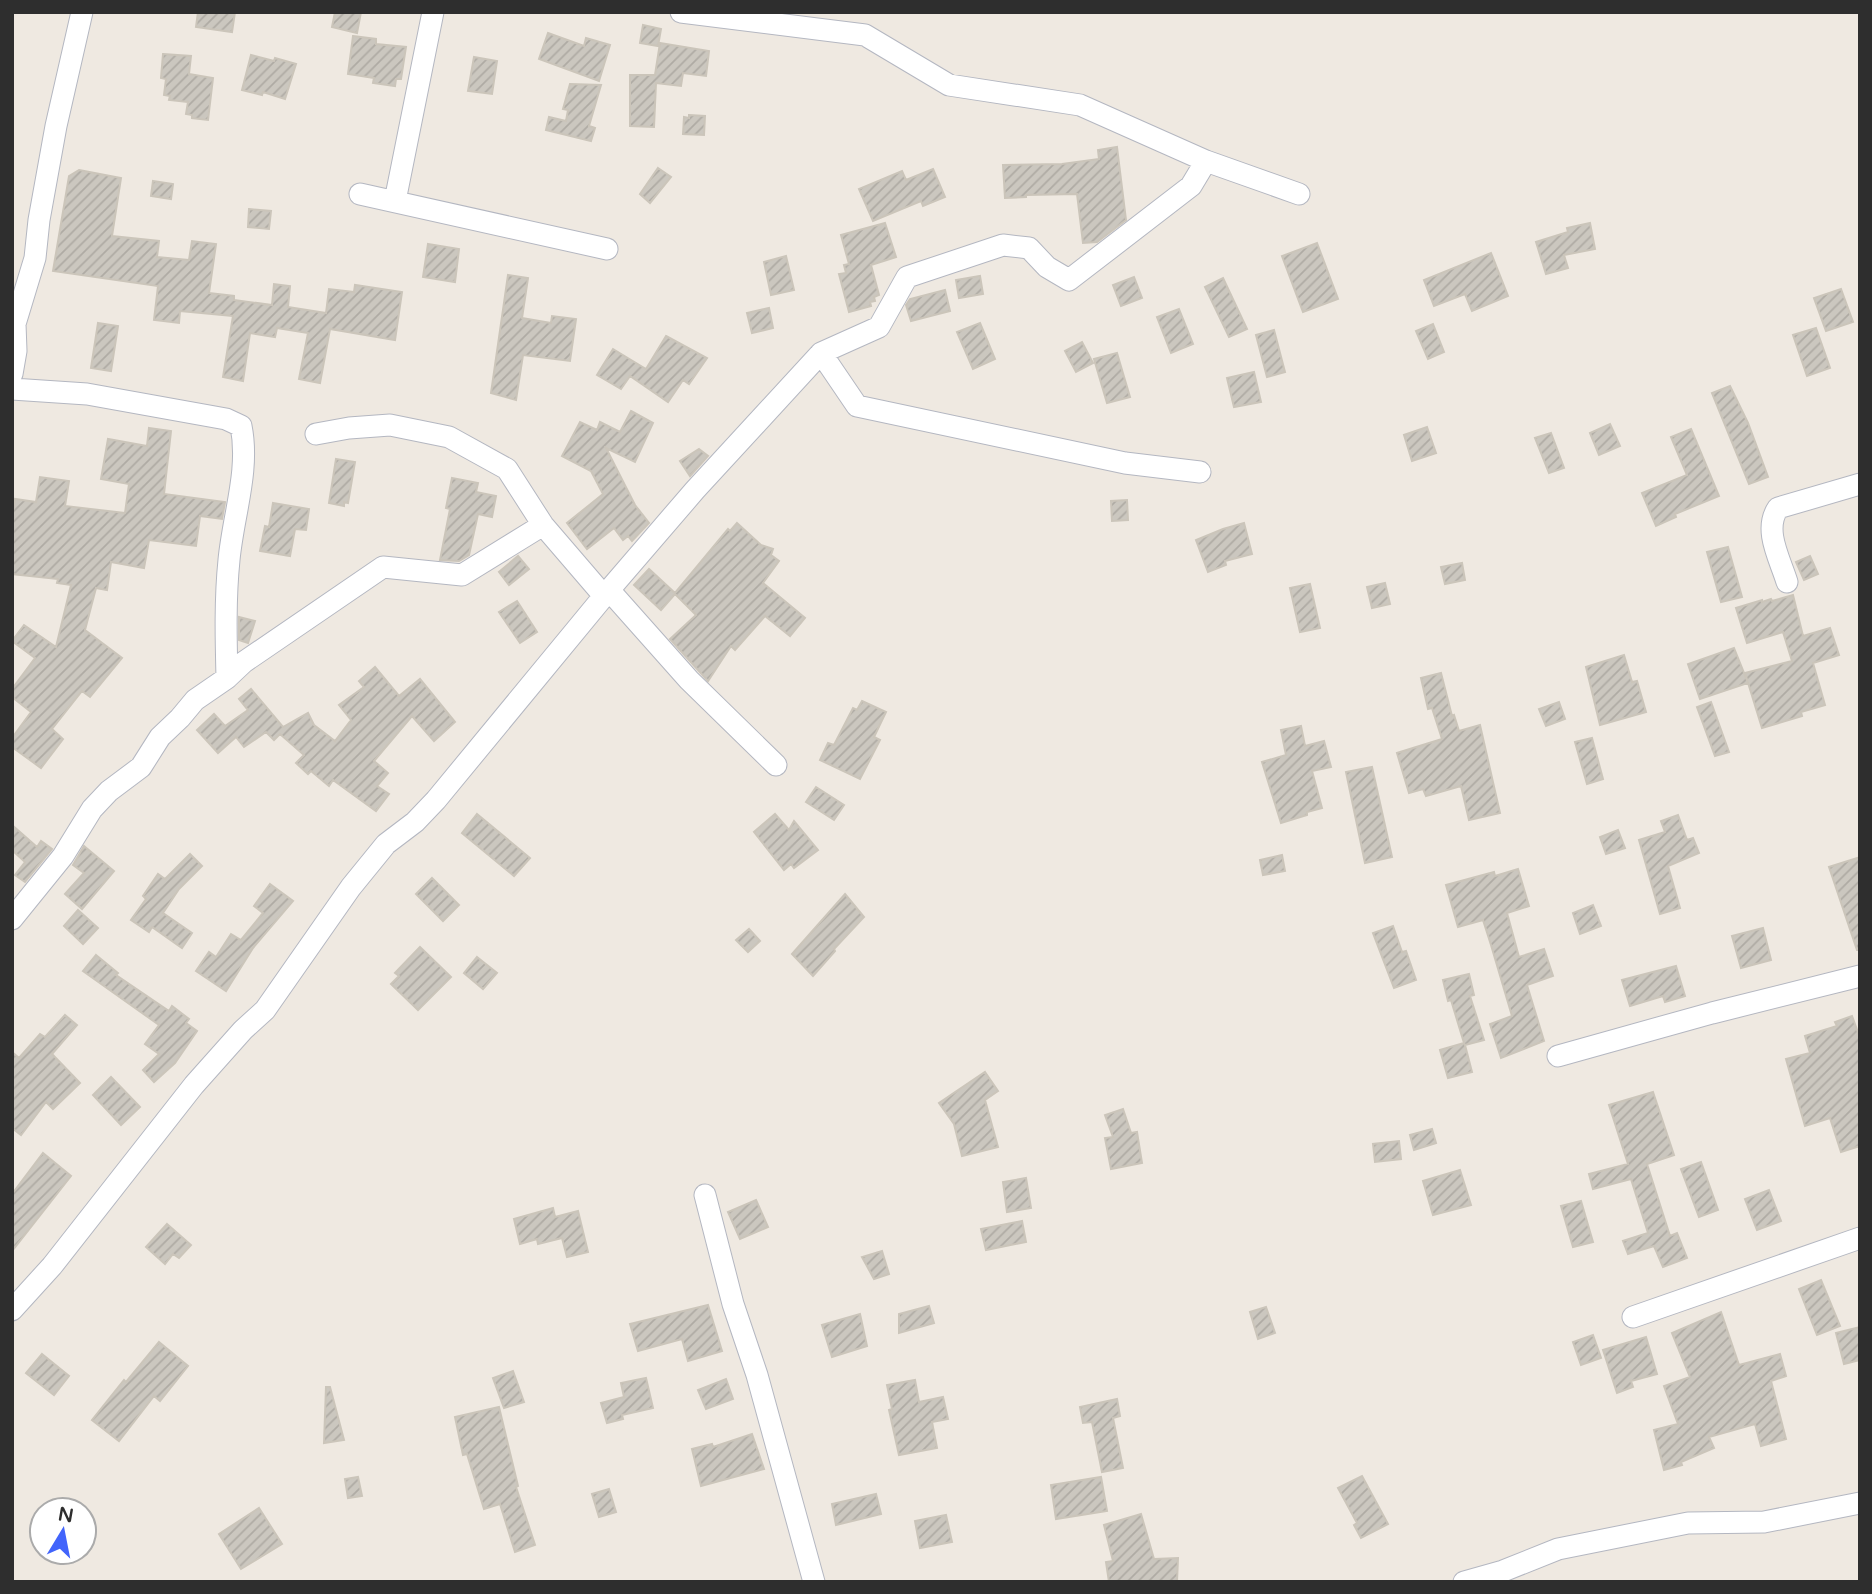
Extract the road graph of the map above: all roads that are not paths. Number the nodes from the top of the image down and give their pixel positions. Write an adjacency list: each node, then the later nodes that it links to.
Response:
1 (82, 12): 10 (street)
2 (433, 12): 7 (street)
3 (681, 12): 4 (street)
4 (1206, 161): 6 (street); 9 (street)
5 (360, 194): 7 (street)
6 (1298, 194)
7 (395, 201): 8 (street)
8 (607, 249)
9 (821, 353): 13 (street); 17 (street)
10 (12, 374)
11 (12, 389): 18 (street)
12 (316, 435): 15 (street)
13 (1200, 472)
14 (1860, 484): 16 (street)
15 (543, 525): 17 (street); 18 (street)
16 (1787, 582)
17 (606, 593): 19 (street); 25 (street)
18 (228, 678): 20 (street)
19 (776, 765)
20 (13, 916)
21 (1860, 976): 22 (street)
22 (1558, 1056)
23 (705, 1195): 28 (street)
24 (1860, 1238): 26 (street)
25 (12, 1310)
26 (1633, 1317)
27 (1860, 1503): 29 (street)
28 (814, 1582)
29 (1464, 1582)

